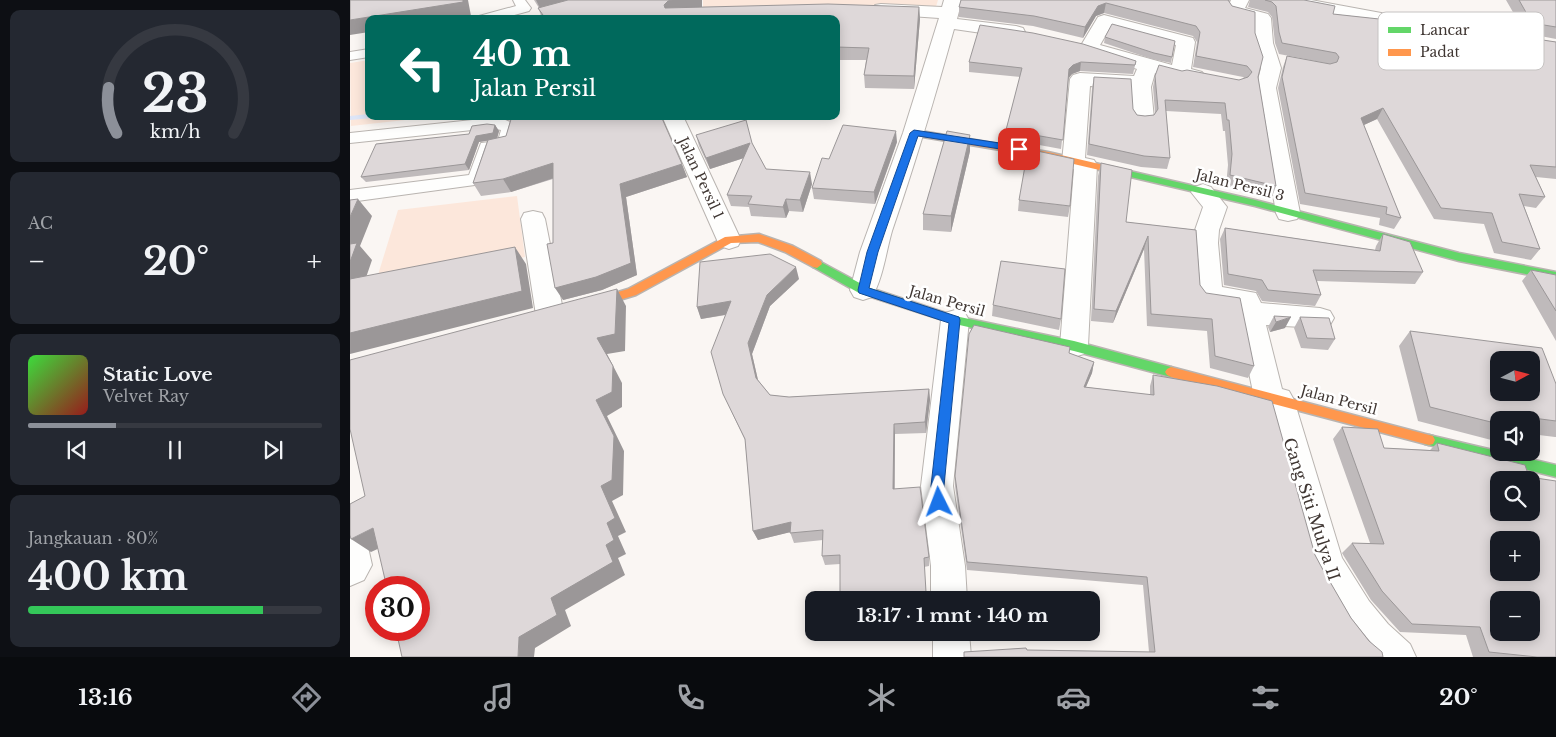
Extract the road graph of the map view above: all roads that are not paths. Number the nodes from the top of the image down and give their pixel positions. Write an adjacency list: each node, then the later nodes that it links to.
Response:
1 (1240, 0): 25 (street)
2 (1283, 0): 7 (street)
3 (527, 5): 6 (lane)
4 (860, 9): 5 (street)
5 (950, 12): 8 (street); 20 (street)
6 (496, 15)
7 (1378, 18)
8 (1033, 34)
9 (365, 40): 10 (lane)
10 (350, 42)
11 (1069, 42): 12 (street)
12 (1090, 47): 15 (street); 16 (street)
13 (365, 54): 14 (lane)
14 (350, 56)
15 (1180, 74): 16 (street); 17 (street)
16 (1145, 75): 18 (street); 22 (street)
17 (1209, 79)
18 (1143, 119)
19 (674, 120): 27 (street, Jalan Persil 1)
20 (914, 133): 22 (street, Jalan Persil 3); 29 (street)
21 (350, 138): 24 (lane)
22 (1080, 164): 23 (street, Jalan Persil 3); 35 (street)
23 (1203, 192): 25 (street, Jalan Persil 3); 31 (street)
24 (350, 196)
25 (1288, 213): 28 (street, Jalan Persil 3)
26 (532, 219): 32 (street)
27 (730, 240): 29 (street, Jalan Persil); 30 (street, Jalan Persil)
28 (1556, 276)
29 (863, 290): 34 (street, Jalan Persil)
30 (578, 308)
31 (1250, 313): 33 (street); 36 (street, Gang Siti Mulya II)
32 (550, 315)
33 (1320, 318)
34 (955, 320): 35 (street, Jalan Persil); 40 (street)
35 (1074, 346): 36 (street, Jalan Persil)
36 (1274, 399): 37 (street, Jalan Persil); 43 (street, Gang Siti Mulya II)
37 (1556, 471)
38 (350, 520): 39 (lane)
39 (350, 574)
40 (949, 591)
41 (951, 641): 42 (street)
42 (952, 657)
43 (1397, 657)

